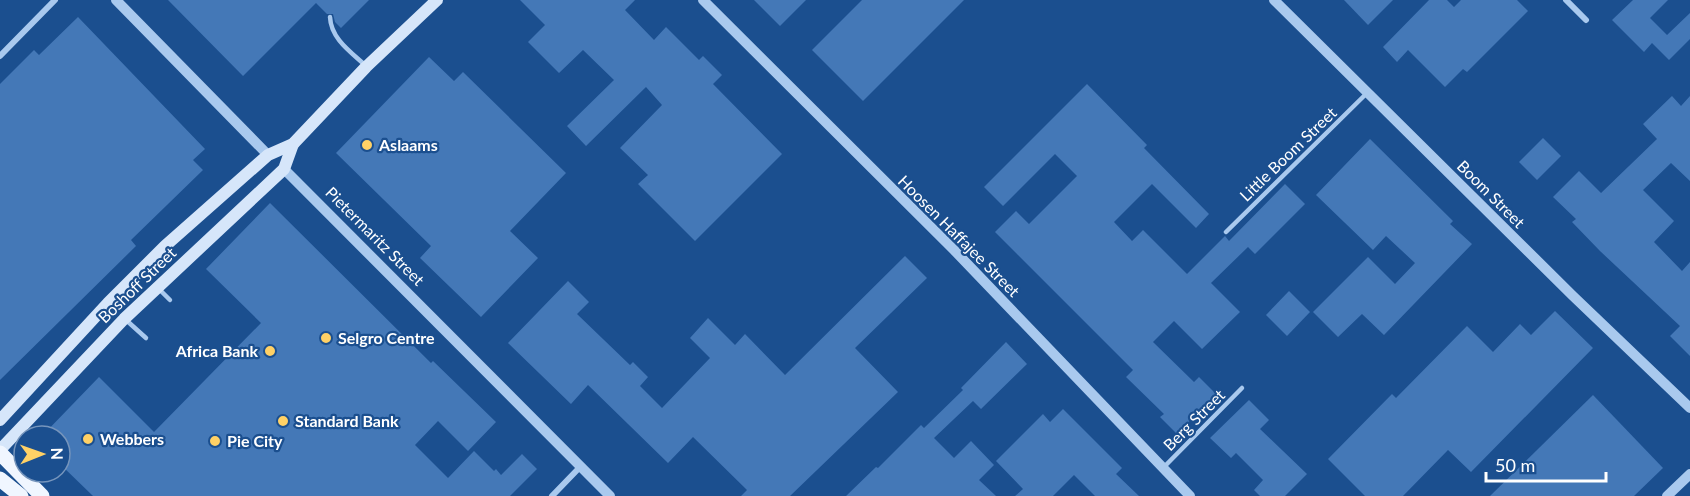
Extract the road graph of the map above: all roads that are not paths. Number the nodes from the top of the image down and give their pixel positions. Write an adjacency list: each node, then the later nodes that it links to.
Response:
1 (56, 0): 9 (street)
2 (116, 0): 13 (street, Pietermaritz Street)
3 (437, 0): 10 (main road, Boshoff Street)
4 (703, 0): 25 (street, Hoosen Haffajee Street)
5 (1274, 0): 11 (street, Boom Street)
6 (1566, 0): 8 (street)
7 (330, 17): 10 (lane)
8 (1586, 20)
9 (0, 56)
10 (366, 67): 12 (main road, Boshoff Street)
11 (1367, 93): 15 (lane, Little Boom Street); 21 (street, Boom Street)
12 (293, 144): 13 (main road, Boshoff Street); 14 (main road, Boshoff Street)
13 (268, 155): 14 (main road, Pietermaritz Street); 22 (main road, Boshoff Street)
14 (284, 169): 16 (main road, Boshoff Street); 24 (street, Pietermaritz Street)
15 (1226, 232)
16 (157, 288): 17 (lane); 18 (main road, Boshoff Street)
17 (170, 300)
18 (124, 319): 19 (lane); 23 (main road, Boshoff Street)
19 (146, 338)
20 (1242, 388): 25 (lane, Berg Street)
21 (1690, 408)
22 (0, 420)
23 (0, 452): 29 (main road)
24 (581, 466): 30 (street); 31 (street, Pietermaritz Street)
25 (1163, 468): 32 (street, Hoosen Haffajee Street)
26 (1690, 474): 33 (street)
27 (0, 479): 28 (main road)
28 (21, 496)
29 (42, 496)
30 (552, 496)
31 (610, 496)
32 (1190, 496)
33 (1667, 496)

